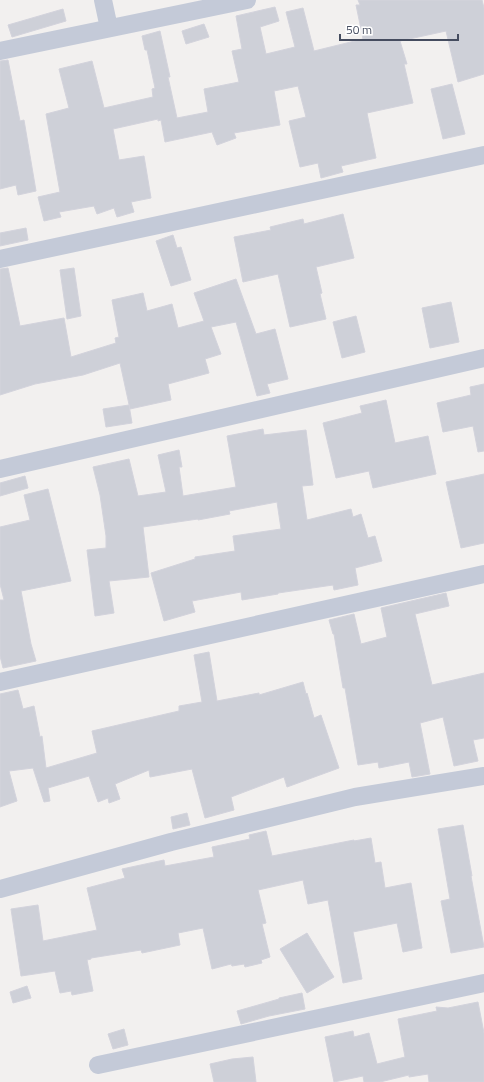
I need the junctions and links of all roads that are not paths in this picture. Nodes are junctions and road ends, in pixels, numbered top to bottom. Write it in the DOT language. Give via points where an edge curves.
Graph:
graph roads {
  1 [pos="103,0"];
  2 [pos="247,0"];
  3 [pos="109,28"];
  4 [pos="0,51"];
  5 [pos="484,155"];
  6 [pos="0,259"];
  7 [pos="484,358"];
  8 [pos="0,469"];
  9 [pos="484,574"];
  10 [pos="0,682"];
  11 [pos="484,776"];
  12 [pos="0,889"];
  13 [pos="484,983"];
  14 [pos="98,1065"];
  1 -- 3 [label="street"];
  2 -- 3 [label="street"];
  3 -- 4 [label="street"];
  5 -- 6 [label="street"];
  7 -- 8 [label="street"];
  9 -- 10 [label="street"];
  11 -- 12 [label="street" via="355,797 171,842"];
  13 -- 14 [label="street"];
}
